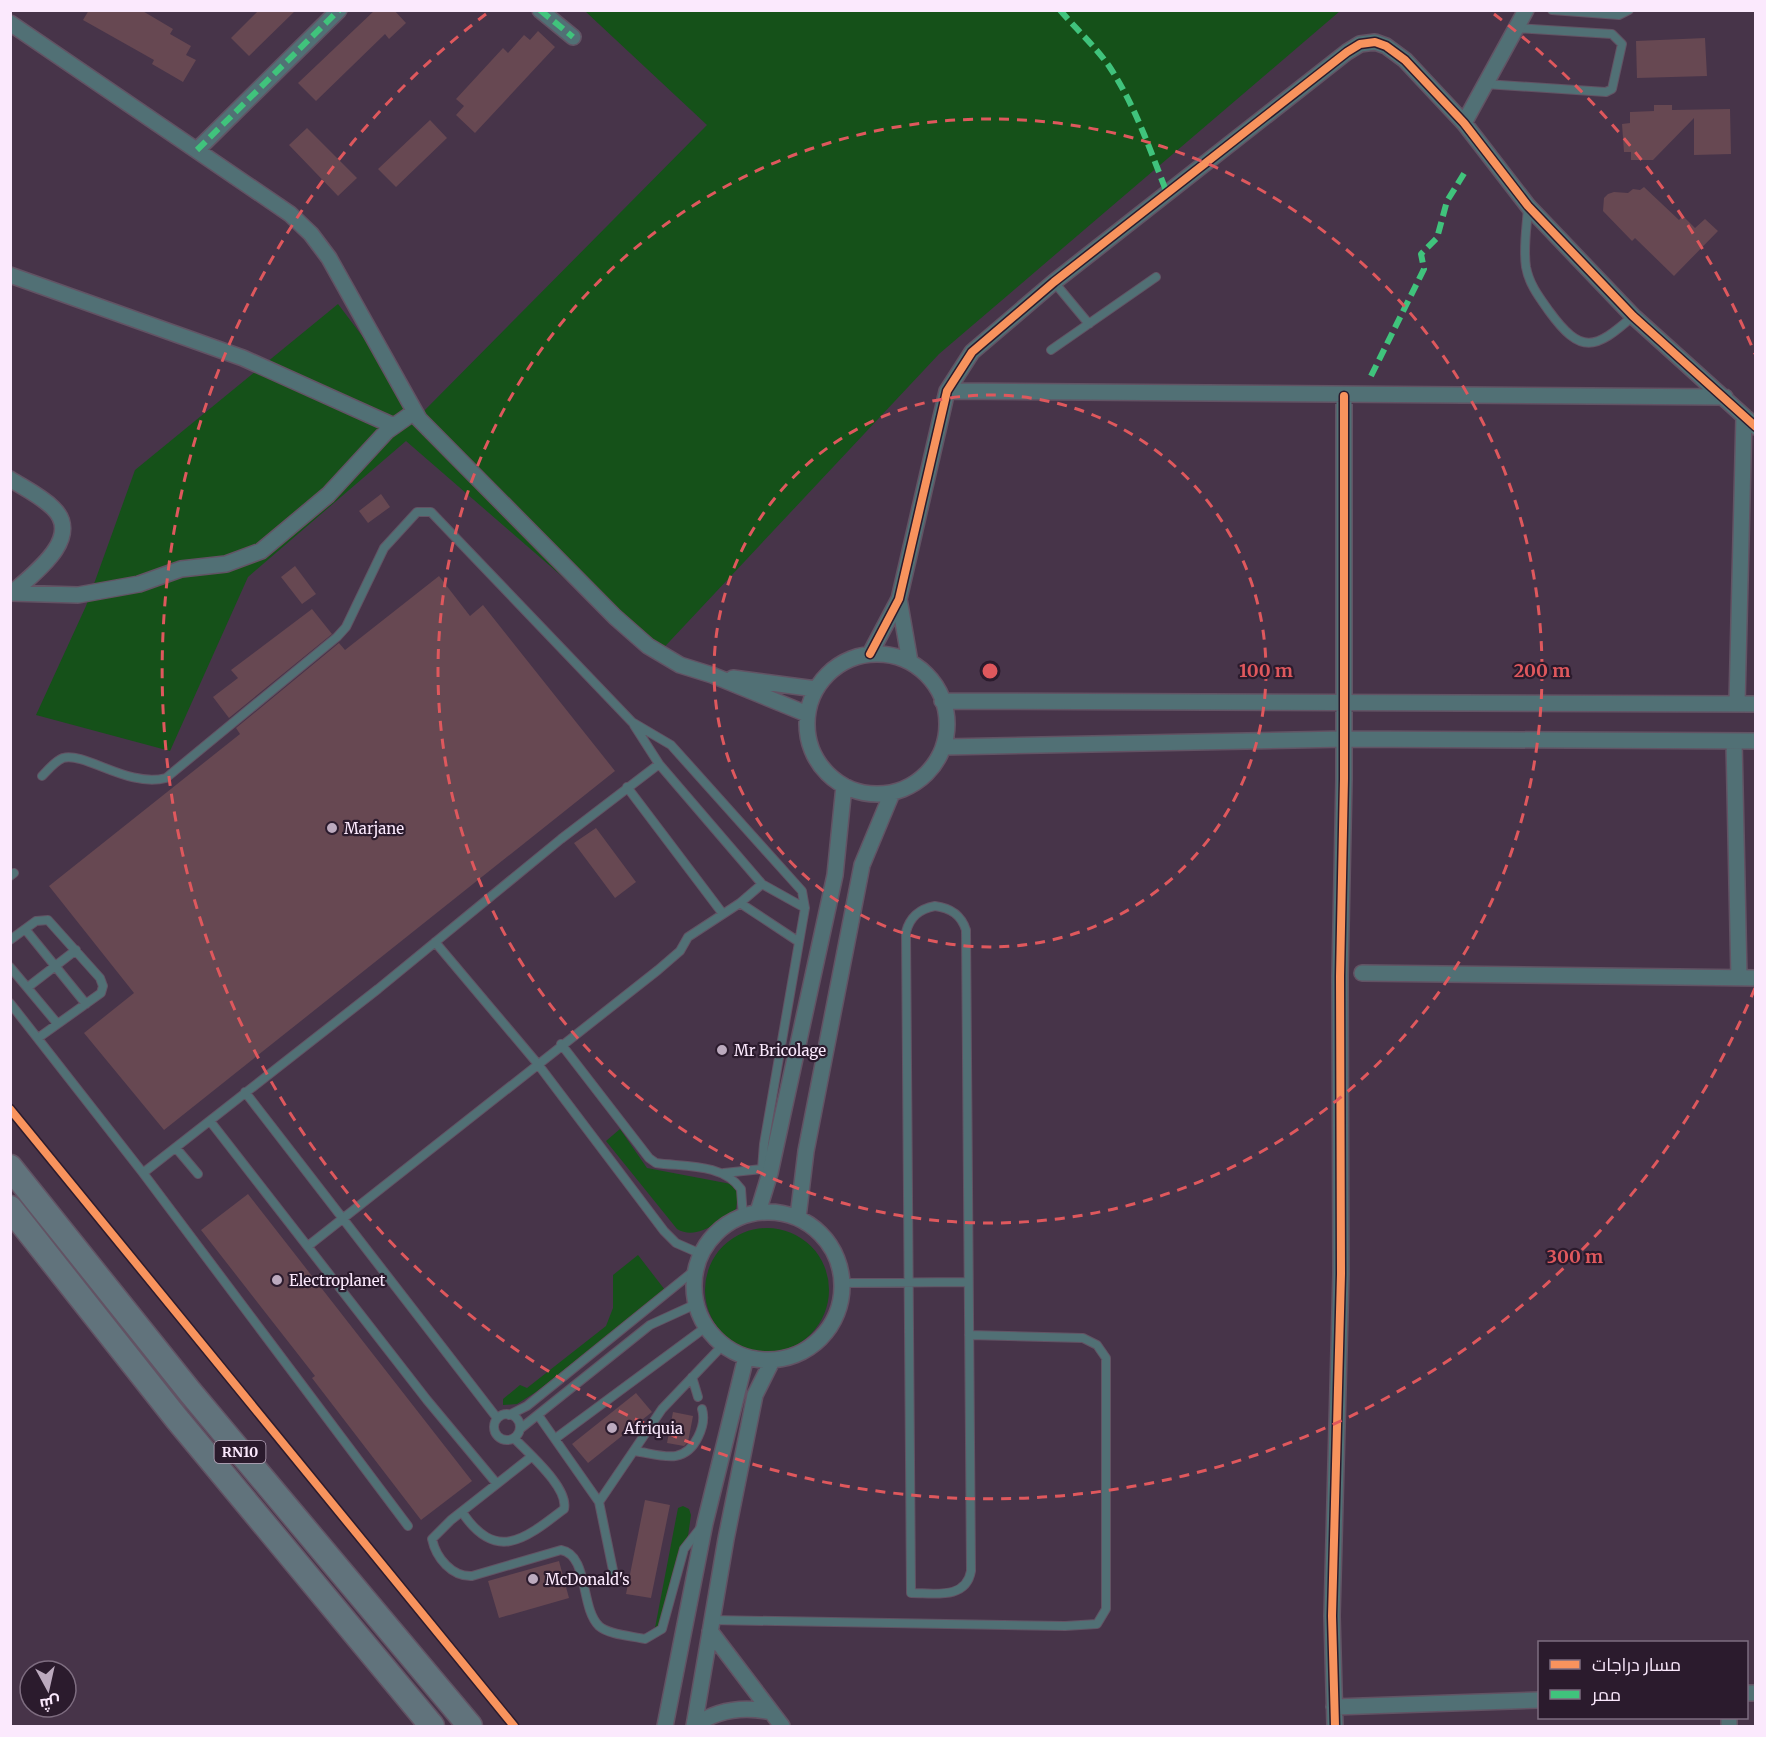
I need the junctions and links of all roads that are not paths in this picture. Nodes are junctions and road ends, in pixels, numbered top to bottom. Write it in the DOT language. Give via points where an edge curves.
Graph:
graph roads {
  1 [pos="339,10"];
  2 [pos="540,10"];
  3 [pos="1526,10"];
  4 [pos="1552,10"];
  5 [pos="1629,10"];
  6 [pos="10,23"];
  7 [pos="1516,28"];
  8 [pos="573,37"];
  9 [pos="1485,84"];
  10 [pos="1464,123"];
  11 [pos="197,150"];
  12 [pos="1528,206"];
  13 [pos="10,275"];
  14 [pos="1156,277"];
  15 [pos="1054,282"];
  16 [pos="1633,316"];
  17 [pos="1089,324"];
  18 [pos="1051,350"];
  19 [pos="947,391"];
  20 [pos="1344,396"];
  21 [pos="1725,397"];
  22 [pos="414,411"];
  23 [pos="1744,416"];
  24 [pos="394,426"];
  25 [pos="1755,427"];
  26 [pos="10,479"];
  27 [pos="11,593"];
  28 [pos="899,599"];
  29 [pos="870,654"];
  30 [pos="910,662"];
  31 [pos="712,675"];
  32 [pos="816,689"];
  33 [pos="1344,700"];
  34 [pos="942,701"];
  35 [pos="1737,703"];
  36 [pos="1755,704"];
  37 [pos="807,714"];
  38 [pos="632,722"];
  39 [pos="1344,739"];
  40 [pos="1734,741"];
  41 [pos="1755,741"];
  42 [pos="944,747"];
  43 [pos="658,764"];
  44 [pos="42,776"];
  45 [pos="844,786"];
  46 [pos="627,788"];
  47 [pos="892,793"];
  48 [pos="762,884"];
  49 [pos="740,903"];
  50 [pos="805,908"];
  51 [pos="723,914"];
  52 [pos="25,928"];
  53 [pos="10,940"];
  54 [pos="435,942"];
  55 [pos="799,942"];
  56 [pos="76,950"];
  57 [pos="56,966"];
  58 [pos="10,967"];
  59 [pos="1362,973"];
  60 [pos="1739,978"];
  61 [pos="1755,978"];
  62 [pos="28,987"];
  63 [pos="10,1003"];
  64 [pos="86,1004"];
  65 [pos="56,1022"];
  66 [pos="38,1038"];
  67 [pos="561,1044"];
  68 [pos="537,1064"];
  69 [pos="245,1092"];
  70 [pos="210,1121"];
  71 [pos="176,1148"];
  72 [pos="10,1167"];
  73 [pos="766,1171"];
  74 [pos="143,1173"];
  75 [pos="723,1173"];
  76 [pos="198,1174"];
  77 [pos="10,1208"];
  78 [pos="750,1215"];
  79 [pos="798,1217"];
  80 [pos="343,1219"];
  81 [pos="308,1246"];
  82 [pos="701,1254"];
  83 [pos="695,1270"];
  84 [pos="968,1282"];
  85 [pos="843,1283"];
  86 [pos="907,1283"];
  87 [pos="696,1304"];
  88 [pos="706,1327"];
  89 [pos="969,1335"];
  90 [pos="723,1345"];
  91 [pos="746,1357"];
  92 [pos="772,1361"];
  93 [pos="692,1377"];
  94 [pos="698,1397"];
  95 [pos="702,1409"];
  96 [pos="509,1414"];
  97 [pos="538,1415"];
  98 [pos="497,1418"];
  99 [pos="520,1429"];
  100 [pos="514,1438"];
  101 [pos="556,1438"];
  102 [pos="635,1451"];
  103 [pos="531,1457"];
  104 [pos="497,1484"];
  105 [pos="599,1502"];
  106 [pos="462,1512"];
  107 [pos="705,1523"];
  108 [pos="408,1526"];
  109 [pos="614,1575"];
  110 [pos="710,1625"];
  111 [pos="1538,1700"];
  112 [pos="1334,1707"];
  113 [pos="771,1712"];
  114 [pos="432,1726"];
  115 [pos="470,1726"];
  116 [pos="666,1726"];
  117 [pos="694,1726"];
  118 [pos="782,1726"];
  119 [pos="1335,1726"];
  1 -- 11 [label="street"];
  2 -- 8 [label="street"];
  3 -- 7 [label="street"];
  4 -- 5 [label="lane" via="1619,15"];
  6 -- 11 [label="street"];
  7 -- 9 [label="street"];
  7 -- 9 [label="lane" via="1612,33 1622,44 1612,89 1606,92"];
  9 -- 10 [label="street"];
  10 -- 12 [label="street"];
  10 -- 15 [label="street" via="1396,52 1375,42 1360,45"];
  11 -- 22 [label="street" via="290,214 310,234 329,258"];
  12 -- 16 [label="street"];
  12 -- 16 [label="lane" via="1526,269 1533,288 1567,336 1586,344 1598,341 1609,337"];
  13 -- 24 [label="street" via="243,358"];
  14 -- 17 [label="lane"];
  15 -- 17 [label="lane"];
  15 -- 19 [label="street" via="972,352"];
  16 -- 21 [label="street"];
  17 -- 18 [label="lane"];
  19 -- 20 [label="street"];
  19 -- 28 [label="street"];
  20 -- 21 [label="street"];
  20 -- 33 [label="street"];
  21 -- 23 [label="street"];
  22 -- 24 [label="street"];
  22 -- 31 [label="street" via="456,458 640,639 680,665"];
  23 -- 25 [label="street"];
  23 -- 35 [label="street"];
  24 -- 27 [label="street" via="328,495 261,551 226,564 181,569 139,584 78,595"];
  26 -- 27 [label="street" via="53,508 61,526 55,552"];
  28 -- 29 [label="street"];
  28 -- 30 [label="street"];
  29 -- 30 [label="street"];
  29 -- 32 [label="street" via="853,658 826,675"];
  30 -- 34 [label="street" via="934,683"];
  31 -- 32 [label="street"];
  31 -- 37 [label="street"];
  32 -- 37 [label="street"];
  33 -- 34 [label="street"];
  33 -- 35 [label="street"];
  33 -- 39 [label="street"];
  34 -- 42 [label="street" via="947,713"];
  35 -- 36 [label="street"];
  37 -- 45 [label="street" via="812,752 825,772"];
  38 -- 43 [label="lane"];
  38 -- 44 [label="lane" via="430,512 417,512 384,548 346,627 337,637 166,778 140,781 71,758 57,761"];
  38 -- 50 [label="lane" via="671,745 797,883"];
  39 -- 40 [label="street"];
  39 -- 42 [label="street"];
  39 -- 112 [label="street"];
  40 -- 41 [label="street"];
  40 -- 60 [label="street"];
  42 -- 47 [label="street" via="929,772 914,784"];
  43 -- 46 [label="lane"];
  43 -- 48 [label="lane"];
  45 -- 47 [label="street" via="874,795"];
  45 -- 73 [label="street" via="838,862"];
  46 -- 51 [label="lane"];
  46 -- 54 [label="lane"];
  47 -- 79 [label="street" via="862,865 806,1151"];
  48 -- 49 [label="lane"];
  48 -- 50 [label="lane"];
  49 -- 51 [label="lane"];
  49 -- 55 [label="lane"];
  50 -- 55 [label="lane"];
  51 -- 67 [label="lane" via="687,937 673,958"];
  52 -- 53 [label="lane"];
  52 -- 56 [label="lane" via="40,919 48,920"];
  52 -- 57 [label="lane"];
  54 -- 68 [label="lane"];
  54 -- 69 [label="lane"];
  55 -- 73 [label="lane" via="764,1144"];
  56 -- 57 [label="lane"];
  56 -- 64 [label="lane" via="103,986 101,993"];
  57 -- 62 [label="lane"];
  57 -- 64 [label="lane"];
  58 -- 62 [label="lane"];
  59 -- 60 [label="street"];
  60 -- 61 [label="street"];
  62 -- 65 [label="lane"];
  63 -- 66 [label="lane"];
  64 -- 65 [label="lane"];
  65 -- 66 [label="lane"];
  66 -- 74 [label="lane"];
  67 -- 68 [label="lane"];
  67 -- 75 [label="lane" via="649,1158"];
  68 -- 80 [label="lane"];
  68 -- 82 [label="lane" via="664,1231 676,1243"];
  69 -- 70 [label="lane"];
  69 -- 80 [label="lane"];
  70 -- 71 [label="lane"];
  70 -- 81 [label="lane"];
  71 -- 74 [label="lane"];
  71 -- 76 [label="lane"];
  72 -- 115 [label="main road, RN10" via="198,1401"];
  73 -- 75 [label="lane"];
  73 -- 78 [label="street"];
  74 -- 108 [label="lane"];
  75 -- 78 [label="lane" via="741,1189"];
  77 -- 114 [label="main road, RN10" via="177,1419"];
  78 -- 79 [label="street" via="778,1212"];
  78 -- 82 [label="street" via="734,1220 715,1234"];
  79 -- 85 [label="street" via="816,1228 830,1244 840,1262"];
  80 -- 81 [label="lane"];
  80 -- 98 [label="lane"];
  81 -- 104 [label="lane"];
  82 -- 83 [label="street"];
  83 -- 87 [label="street"];
  83 -- 96 [label="lane" via="531,1403"];
  84 -- 86 [label="lane"];
  84 -- 86 [label="lane" via="966,930 951,910 935,906 919,911 906,932"];
  84 -- 89 [label="lane"];
  85 -- 86 [label="lane"];
  85 -- 92 [label="street" via="841,1306 831,1327 815,1344 795,1356"];
  86 -- 89 [label="lane" via="911,1593 954,1593 970,1578"];
  87 -- 88 [label="street"];
  87 -- 97 [label="lane" via="650,1325"];
  88 -- 90 [label="street"];
  88 -- 101 [label="lane"];
  89 -- 110 [label="lane" via="1083,1338 1097,1345 1106,1358 1106,1609 1097,1624"];
  90 -- 91 [label="street"];
  90 -- 93 [label="lane"];
  91 -- 92 [label="street"];
  91 -- 107 [label="street"];
  92 -- 110 [label="street" via="755,1395"];
  93 -- 94 [label="lane"];
  93 -- 102 [label="lane" via="662,1408"];
  95 -- 102 [label="lane" via="701,1431 693,1448 684,1455"];
  96 -- 98 [label="lane"];
  96 -- 99 [label="lane"];
  97 -- 99 [label="lane"];
  97 -- 101 [label="lane"];
  98 -- 100 [label="lane" via="495,1434 504,1440"];
  99 -- 100 [label="lane"];
  100 -- 103 [label="lane"];
  101 -- 105 [label="lane"];
  102 -- 105 [label="lane"];
  103 -- 104 [label="lane"];
  103 -- 106 [label="lane" via="563,1493 564,1509 530,1534 501,1543 489,1541"];
  104 -- 106 [label="lane"];
  105 -- 109 [label="lane"];
  106 -- 107 [label="lane" via="432,1539 434,1550 450,1569 462,1577 472,1576 567,1551 576,1559 600,1628 645,1639 662,1629 684,1549"];
  107 -- 116 [label="street"];
  110 -- 113 [label="street"];
  110 -- 117 [label="street"];
  111 -- 112 [label="street"];
  112 -- 119 [label="street"];
  113 -- 117 [label="street" via="731,1710"];
  113 -- 118 [label="street"];
}
